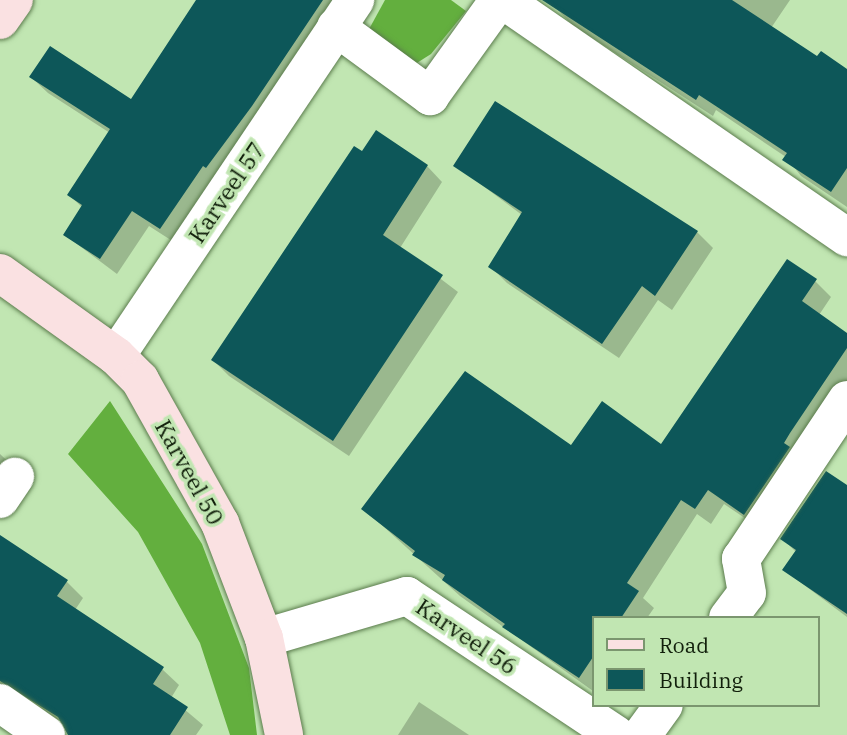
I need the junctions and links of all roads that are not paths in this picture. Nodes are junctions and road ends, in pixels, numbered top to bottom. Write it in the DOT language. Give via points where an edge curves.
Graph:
graph roads {
  1 [pos="14,0"];
  2 [pos="501,0"];
  3 [pos="346,14"];
  4 [pos="0,20"];
  5 [pos="847,237"];
  6 [pos="0,273"];
  7 [pos="116,356"];
  8 [pos="847,400"];
  9 [pos="730,616"];
  10 [pos="264,638"];
  11 [pos="0,703"];
  12 [pos="663,707"];
  13 [pos="46,735"];
  14 [pos="284,735"];
  15 [pos="616,735"];
  16 [pos="642,735"];
  1 -- 4 [label="street"];
  2 -- 3 [label="street, Karveel 57" via="430,96"];
  2 -- 5 [label="street, Karveel 57"];
  3 -- 7 [label="street, Karveel 57"];
  6 -- 7 [label="street, Karveel 50"];
  7 -- 10 [label="street, Karveel 50" via="140,380 220,523"];
  8 -- 9 [label="street" via="741,559 747,593"];
  10 -- 14 [label="street, Karveel 50"];
  10 -- 15 [label="street, Karveel 56" via="407,596"];
  11 -- 13 [label="street"];
  12 -- 16 [label="street"];
}
